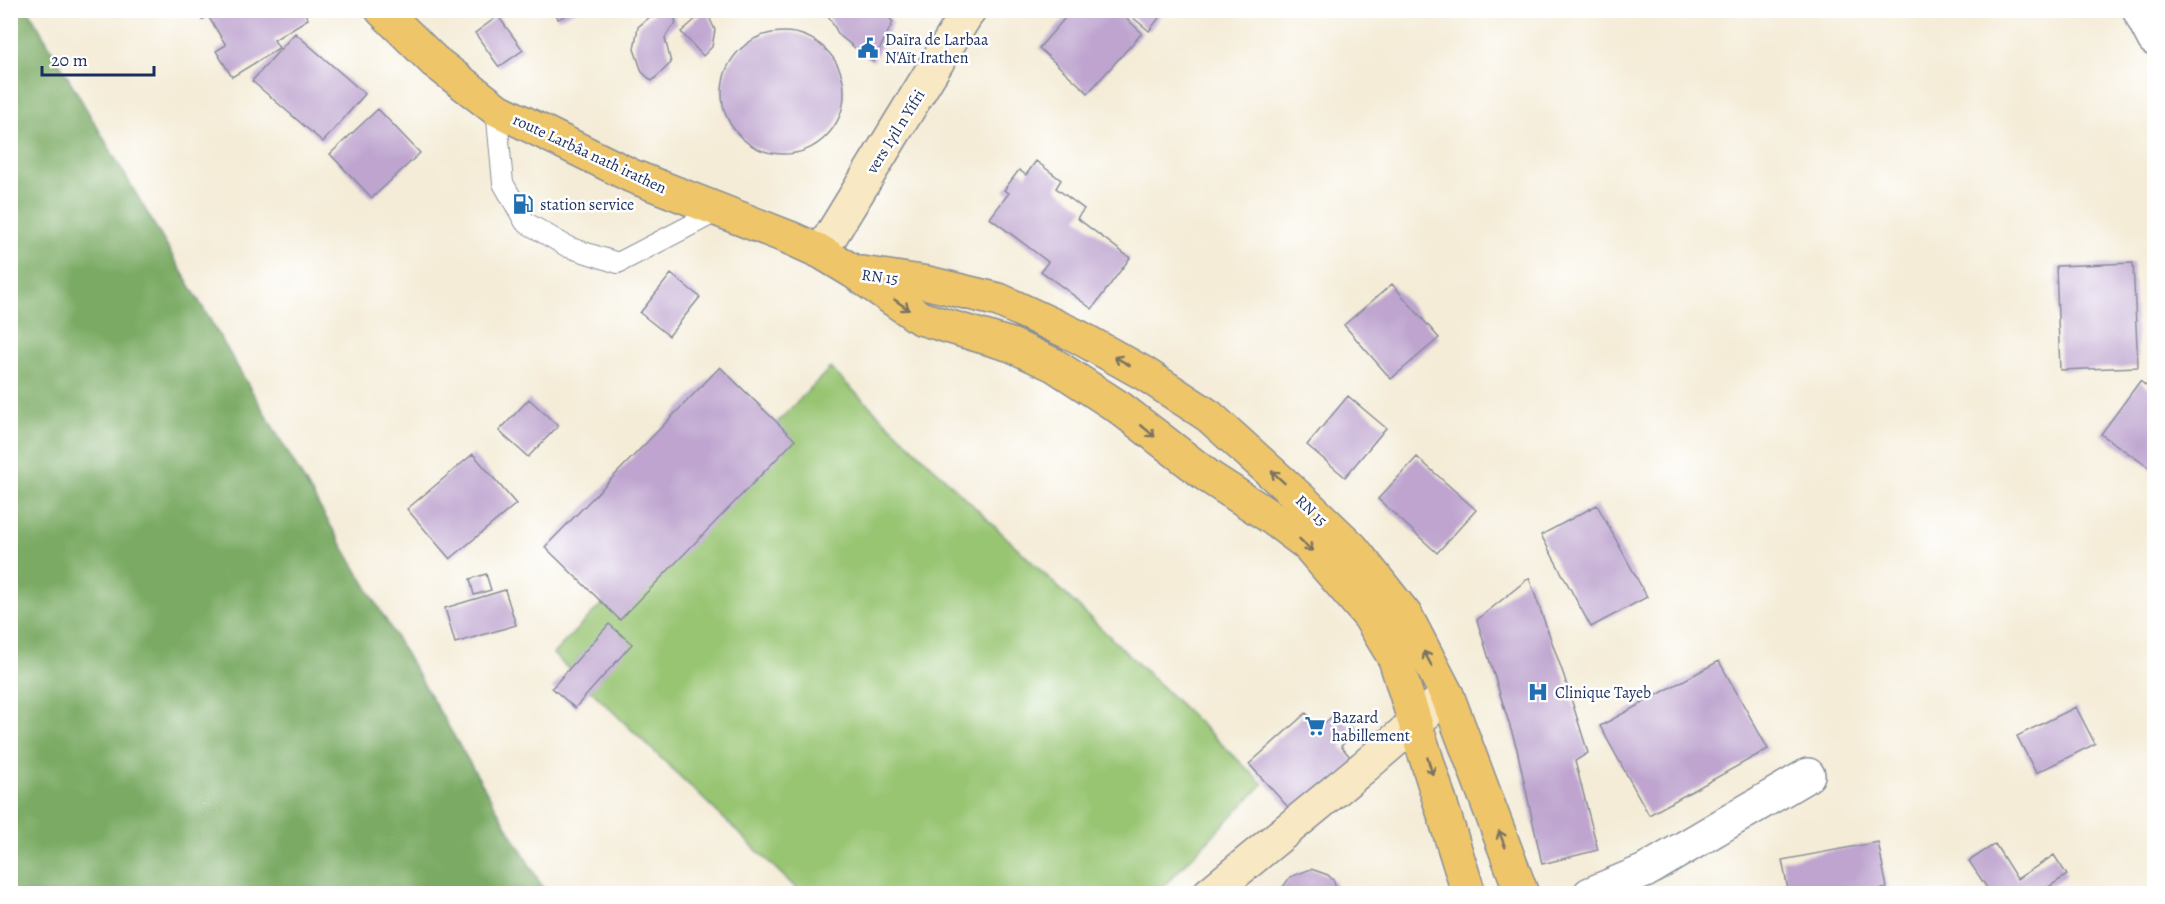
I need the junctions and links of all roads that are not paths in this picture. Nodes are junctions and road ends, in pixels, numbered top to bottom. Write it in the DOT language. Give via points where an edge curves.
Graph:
graph roads {
  1 [pos="382,10"];
  2 [pos="969,10"];
  3 [pos="2139,10"];
  4 [pos="2154,39"];
  5 [pos="496,109"];
  6 [pos="720,210"];
  7 [pos="821,252"];
  8 [pos="854,272"];
  9 [pos="1447,695"];
  10 [pos="1416,722"];
  11 [pos="1808,775"];
  12 [pos="1523,893"];
  13 [pos="1209,894"];
  14 [pos="1468,894"];
  15 [pos="1590,894"];
  1 -- 5 [label="main road, route Larbâa nath irathen / RN 15" via="434,61"];
  2 -- 7 [label="main road, vers Iγil n Yifri"];
  3 -- 4 [label="street"];
  5 -- 6 [label="main road, route Larbâa nath irathen / RN 15" via="632,176"];
  5 -- 6 [label="lane" via="503,183 508,193 525,222 568,247 618,263"];
  6 -- 7 [label="main road, route Larbâa nath irathen / RN 15"];
  7 -- 8 [label="main road, route Larbâa nath irathen / RN 15"];
  9 -- 8 [label="main road, RN 15, one-way" via="1406,616 1352,548 1209,416 1087,341 999,300 928,283"];
  8 -- 10 [label="main road, RN 15, one-way" via="920,318 1011,345 1054,365 1104,396 1209,477 1307,544 1369,616 1395,659"];
  9 -- 10 [label="main road"];
  12 -- 9 [label="main road, RN 15, one-way"];
  10 -- 13 [label="main road"];
  10 -- 14 [label="main road, RN 15, one-way"];
  11 -- 15 [label="street" via="1645,871"];
}
